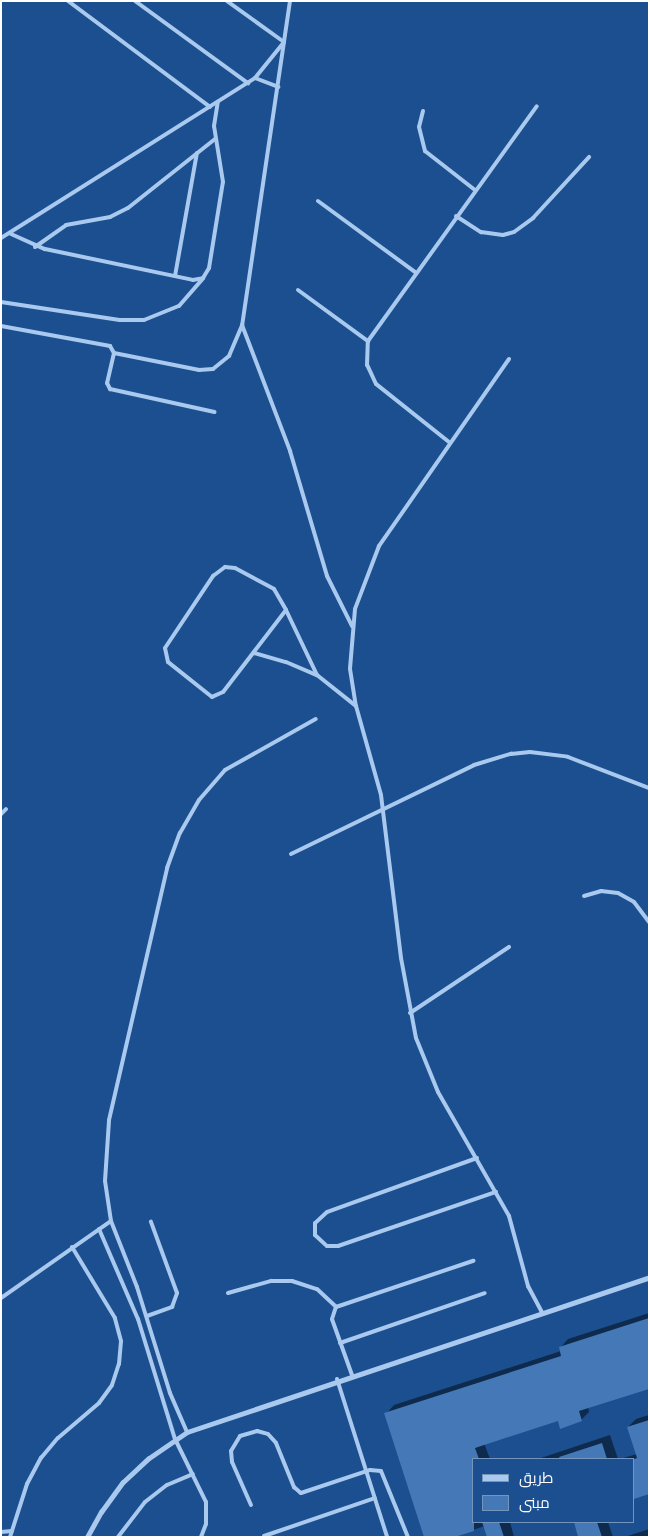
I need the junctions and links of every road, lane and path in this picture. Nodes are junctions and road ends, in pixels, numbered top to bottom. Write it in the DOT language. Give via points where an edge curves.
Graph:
graph roads {
  1 [pos="68,1"];
  2 [pos="135,1"];
  3 [pos="228,1"];
  4 [pos="290,1"];
  5 [pos="284,42"];
  6 [pos="255,78"];
  7 [pos="248,83"];
  8 [pos="278,87"];
  9 [pos="218,102"];
  10 [pos="537,106"];
  11 [pos="210,107"];
  12 [pos="423,111"];
  13 [pos="215,139"];
  14 [pos="197,153"];
  15 [pos="589,157"];
  16 [pos="475,190"];
  17 [pos="318,201"];
  18 [pos="456,216"];
  19 [pos="11,234"];
  20 [pos="1,238"];
  21 [pos="35,246"];
  22 [pos="415,272"];
  23 [pos="175,276"];
  24 [pos="203,278"];
  25 [pos="298,290"];
  26 [pos="1,302"];
  27 [pos="242,325"];
  28 [pos="1,326"];
  29 [pos="368,341"];
  30 [pos="114,353"];
  31 [pos="509,359"];
  32 [pos="215,412"];
  33 [pos="449,442"];
  34 [pos="286,610"];
  35 [pos="352,626"];
  36 [pos="254,653"];
  37 [pos="317,675"];
  38 [pos="356,706"];
  39 [pos="316,720"];
  40 [pos="649,788"];
  41 [pos="6,810"];
  42 [pos="383,812"];
  43 [pos="1,814"];
  44 [pos="291,854"];
  45 [pos="584,896"];
  46 [pos="649,922"];
  47 [pos="509,947"];
  48 [pos="410,1013"];
  49 [pos="476,1158"];
  50 [pos="496,1192"];
  51 [pos="111,1221"];
  52 [pos="151,1222"];
  53 [pos="98,1229"];
  54 [pos="72,1248"];
  55 [pos="473,1261"];
  56 [pos="649,1277"];
  57 [pos="228,1293"];
  58 [pos="484,1293"];
  59 [pos="1,1298"];
  60 [pos="336,1308"];
  61 [pos="542,1312"];
  62 [pos="147,1316"];
  63 [pos="340,1343"];
  64 [pos="352,1375"];
  65 [pos="337,1380"];
  66 [pos="187,1432"];
  67 [pos="175,1439"];
  68 [pos="367,1471"];
  69 [pos="193,1474"];
  70 [pos="375,1498"];
  71 [pos="251,1505"];
  72 [pos="12,1531"];
  73 [pos="1,1532"];
  74 [pos="264,1536"];
  75 [pos="10,1537"];
  76 [pos="87,1537"];
  77 [pos="118,1537"];
  78 [pos="201,1537"];
  79 [pos="387,1537"];
  80 [pos="408,1537"];
  1 -- 11 [label="lane"];
  2 -- 7 [label="lane"];
  3 -- 5 [label="lane"];
  4 -- 5 [label="lane"];
  5 -- 6 [label="lane"];
  5 -- 8 [label="lane"];
  6 -- 7 [label="lane"];
  6 -- 8 [label="lane"];
  7 -- 9 [label="lane"];
  8 -- 27 [label="lane" via="242,308"];
  9 -- 11 [label="lane"];
  9 -- 13 [label="lane"];
  10 -- 16 [label="lane"];
  11 -- 19 [label="lane"];
  12 -- 16 [label="lane" via="419,127 425,151"];
  13 -- 14 [label="lane"];
  13 -- 24 [label="lane" via="223,182 209,268"];
  14 -- 21 [label="lane" via="119,213 66,225"];
  14 -- 23 [label="lane"];
  15 -- 18 [label="lane" via="533,218 514,232 497,235 481,232"];
  16 -- 18 [label="lane"];
  17 -- 22 [label="lane"];
  18 -- 22 [label="lane"];
  19 -- 20 [label="lane"];
  19 -- 21 [label="lane"];
  21 -- 23 [label="lane"];
  22 -- 29 [label="lane"];
  23 -- 24 [label="lane" via="193,280"];
  24 -- 26 [label="lane" via="179,306 144,320 120,320"];
  25 -- 29 [label="lane"];
  27 -- 30 [label="lane" via="229,356 213,369 199,370"];
  27 -- 35 [label="lane" via="290,451 327,576"];
  28 -- 30 [label="lane" via="107,346"];
  29 -- 33 [label="lane" via="367,365 376,384"];
  30 -- 32 [label="lane" via="107,383 110,390"];
  31 -- 33 [label="lane"];
  33 -- 35 [label="lane" via="379,546 362,585"];
  34 -- 36 [label="lane"];
  34 -- 36 [label="lane" via="274,589 225,566 213,576 165,648 168,662 212,697 223,692"];
  34 -- 37 [label="lane"];
  35 -- 38 [label="lane" via="350,669"];
  36 -- 37 [label="lane"];
  37 -- 38 [label="lane"];
  38 -- 42 [label="lane" via="373,760"];
  39 -- 51 [label="lane" via="225,770 194,809 173,851 109,1120 105,1172"];
  40 -- 42 [label="lane" via="568,757 530,752 492,758 474,765"];
  41 -- 43 [label="lane"];
  42 -- 44 [label="lane"];
  42 -- 48 [label="lane"];
  45 -- 46 [label="lane" via="601,891 618,893 634,902"];
  47 -- 48 [label="lane"];
  48 -- 49 [label="lane" via="438,1092"];
  49 -- 50 [label="lane"];
  49 -- 50 [label="lane" via="327,1212 315,1223 315,1235 327,1246 338,1246"];
  50 -- 61 [label="lane" via="514,1228 528,1286"];
  51 -- 53 [label="lane"];
  51 -- 62 [label="lane"];
  52 -- 62 [label="lane" via="177,1293 172,1307"];
  53 -- 54 [label="lane"];
  53 -- 67 [label="lane" via="138,1319"];
  54 -- 59 [label="lane"];
  54 -- 72 [label="lane" via="115,1318 121,1341 120,1364 112,1385 99,1403 58,1438 41,1458 27,1484"];
  55 -- 60 [label="lane"];
  56 -- 61 [label="street"];
  57 -- 60 [label="lane" via="271,1281 292,1281 317,1289"];
  58 -- 63 [label="lane"];
  60 -- 63 [label="lane" via="332,1319"];
  61 -- 64 [label="street"];
  62 -- 66 [label="lane" via="170,1393"];
  63 -- 64 [label="lane"];
  64 -- 65 [label="street"];
  65 -- 66 [label="street"];
  65 -- 68 [label="lane"];
  66 -- 67 [label="street"];
  67 -- 69 [label="lane"];
  67 -- 76 [label="street" via="123,1482"];
  68 -- 70 [label="lane"];
  68 -- 71 [label="lane" via="301,1493 294,1487 272,1438 263,1432 251,1431 236,1440 231,1457"];
  68 -- 80 [label="lane" via="378,1470 384,1474 402,1529"];
  69 -- 77 [label="lane" via="167,1485 144,1502"];
  69 -- 78 [label="lane" via="206,1502 206,1524"];
  70 -- 74 [label="lane"];
  70 -- 79 [label="lane"];
  72 -- 73 [label="lane"];
  72 -- 75 [label="lane"];
}
